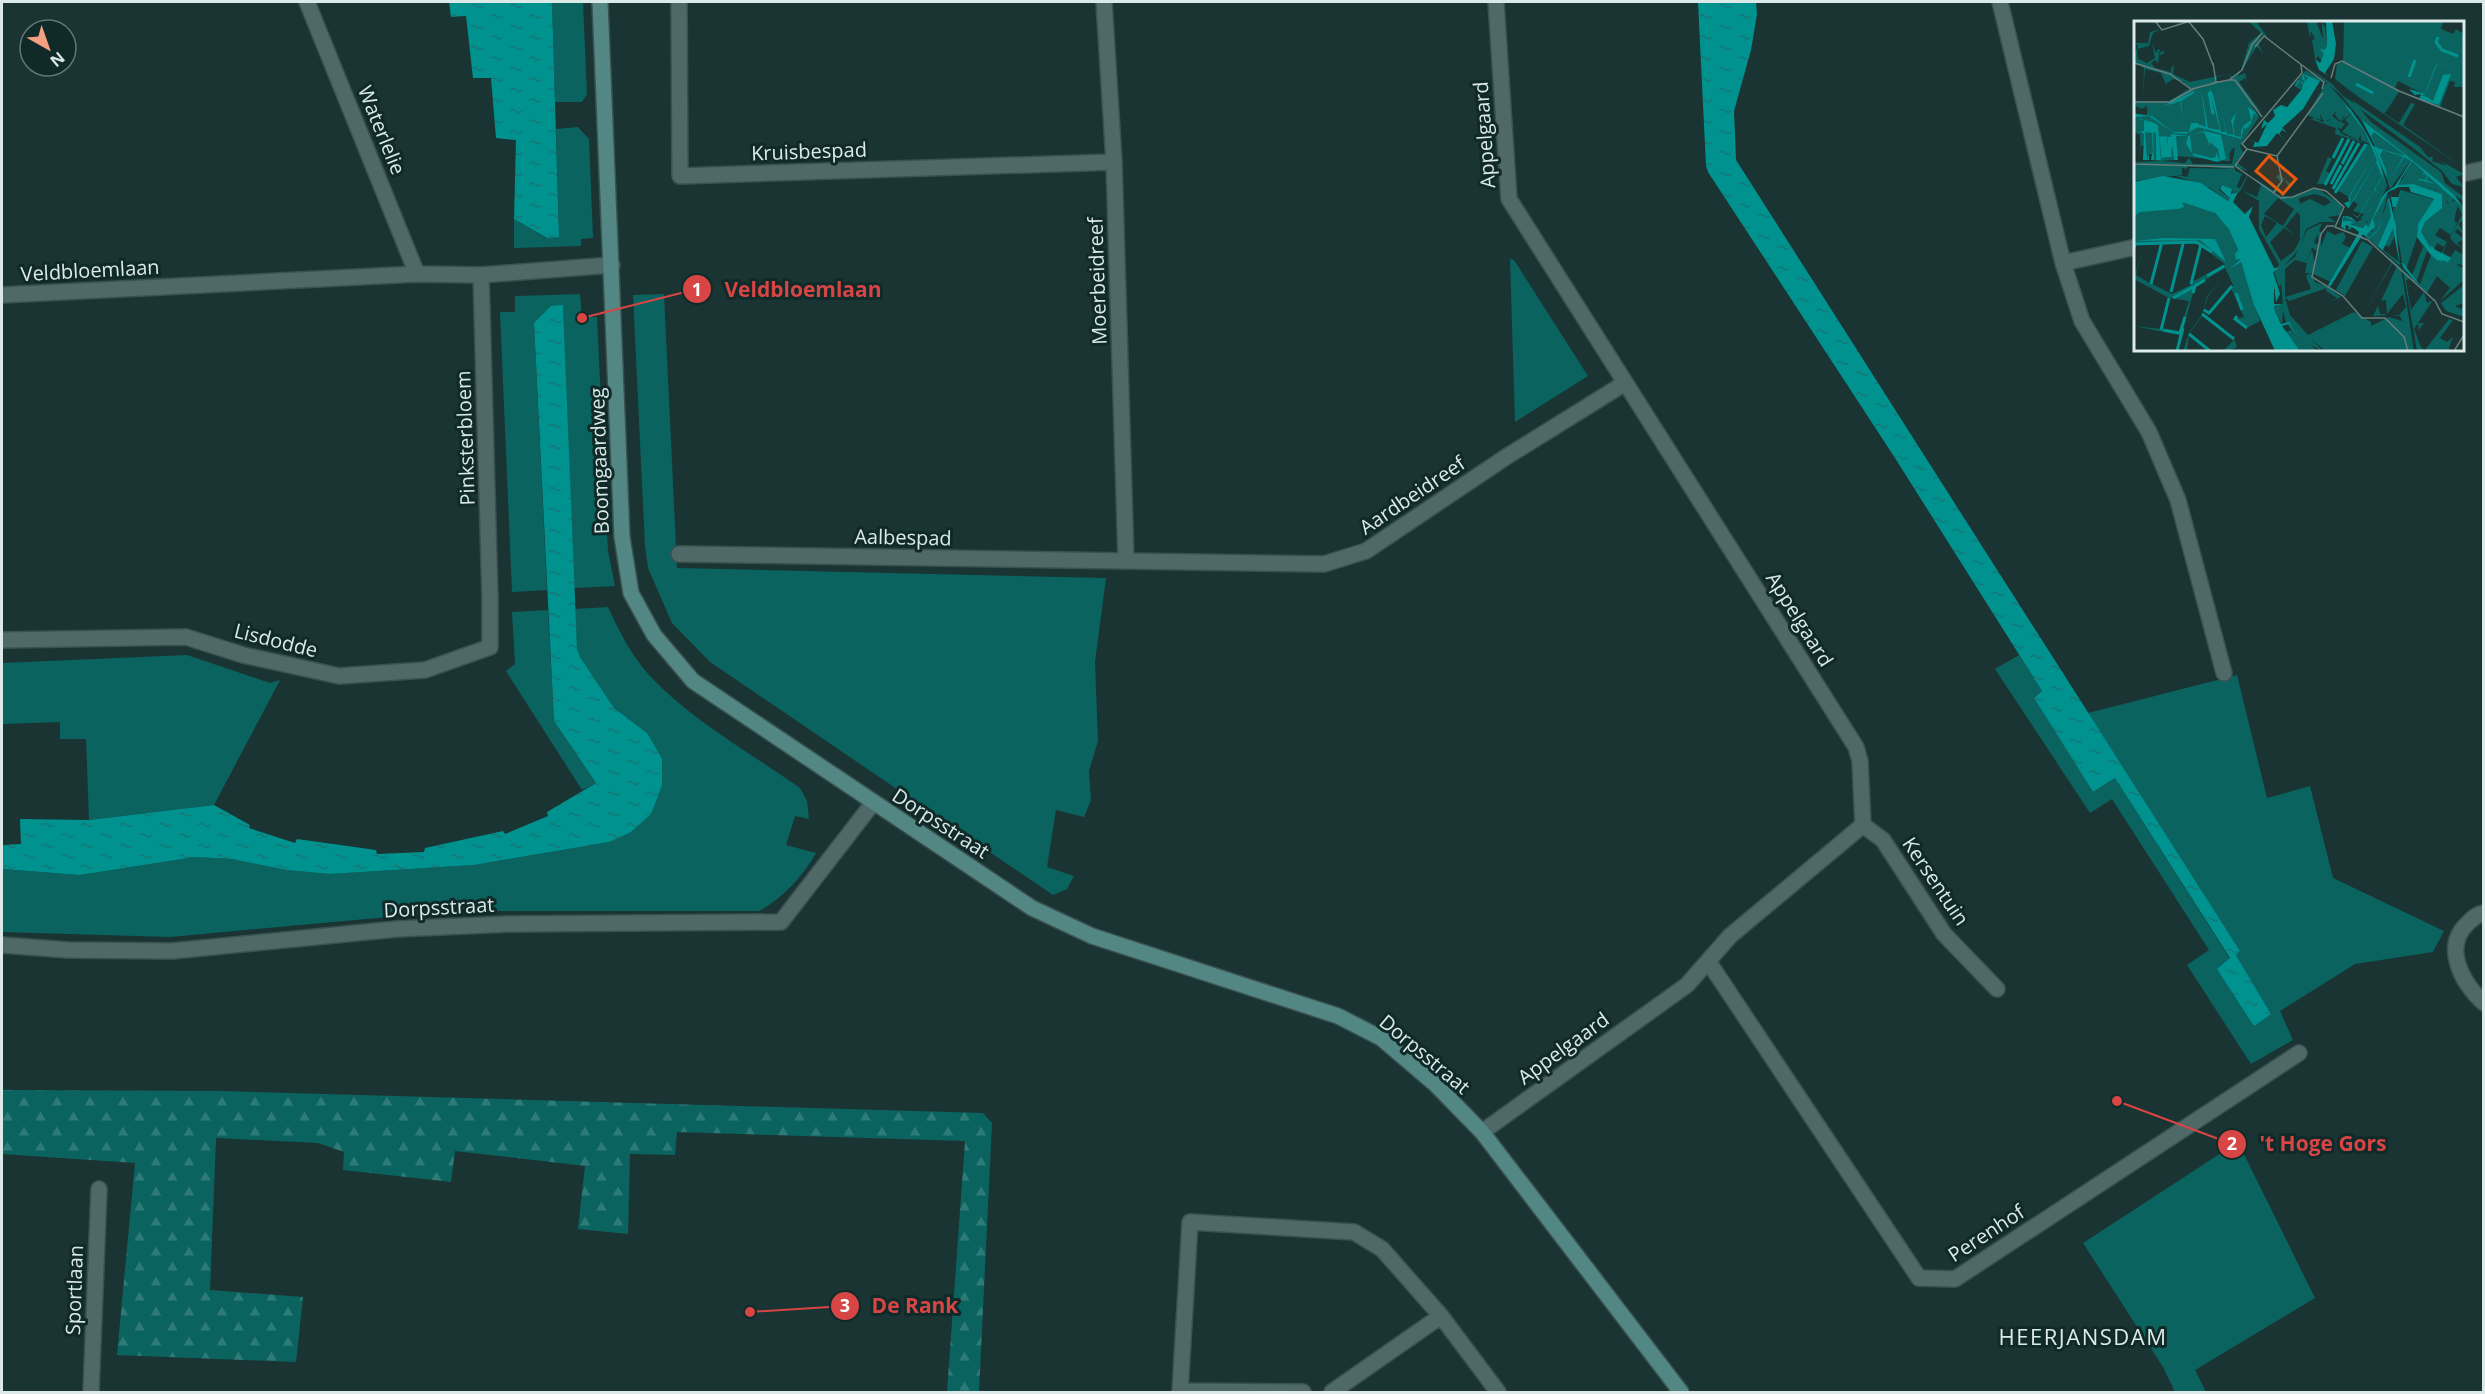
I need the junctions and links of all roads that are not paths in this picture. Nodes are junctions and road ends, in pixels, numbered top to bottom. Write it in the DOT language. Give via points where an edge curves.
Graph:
graph roads {
  1 [pos="307,2"];
  2 [pos="600,2"];
  3 [pos="679,2"];
  4 [pos="1104,2"];
  5 [pos="1496,2"];
  6 [pos="2000,2"];
  7 [pos="1114,162"];
  8 [pos="2484,169"];
  9 [pos="2464,174"];
  10 [pos="2134,247"];
  11 [pos="2063,263"];
  12 [pos="612,265"];
  13 [pos="417,274"];
  14 [pos="481,275"];
  15 [pos="2,295"];
  16 [pos="1625,383"];
  17 [pos="679,554"];
  18 [pos="1126,560"];
  19 [pos="490,598"];
  20 [pos="2,640"];
  21 [pos="2224,673"];
  22 [pos="873,803"];
  23 [pos="1863,825"];
  24 [pos="2484,913"];
  25 [pos="2,945"];
  26 [pos="1708,961"];
  27 [pos="1997,988"];
  28 [pos="2484,1003"];
  29 [pos="2299,1053"];
  30 [pos="1482,1132"];
  31 [pos="99,1189"];
  32 [pos="1441,1316"];
  33 [pos="1180,1391"];
  34 [pos="91,1392"];
  35 [pos="1303,1392"];
  36 [pos="1332,1392"];
  37 [pos="1498,1392"];
  38 [pos="1681,1392"];
  1 -- 13 [label="street, Waterlelie"];
  2 -- 12 [label="main road, Boomgaardweg"];
  3 -- 7 [label="street, Kruisbespad" via="680,176"];
  4 -- 7 [label="street, Moerbeidreef"];
  5 -- 16 [label="street, Appelgaard" via="1509,199"];
  6 -- 11 [label="street"];
  7 -- 18 [label="street, Moerbeidreef"];
  8 -- 9 [label="street"];
  10 -- 11 [label="street"];
  11 -- 21 [label="street" via="2082,321 2149,432 2178,500"];
  12 -- 14 [label="street, Veldbloemlaan"];
  12 -- 22 [label="main road, Boomgaardweg" via="622,537 631,593 654,635 693,681"];
  13 -- 14 [label="street, Veldbloemlaan"];
  13 -- 15 [label="street, Veldbloemlaan"];
  14 -- 19 [label="street, Pinksterbloem"];
  16 -- 18 [label="street, Aardbeidreef" via="1366,551 1324,564"];
  16 -- 23 [label="street, Appelgaard" via="1856,747"];
  17 -- 18 [label="street, Aalbespad"];
  19 -- 20 [label="street, Lisdodde" via="490,647 425,670 339,676 186,638"];
  22 -- 25 [label="street, Dorpsstraat" via="781,922 397,929 172,951"];
  22 -- 30 [label="main road, Dorpsstraat" via="1032,908 1092,936 1338,1016 1381,1038 1435,1084"];
  23 -- 26 [label="street, Appelgaard" via="1730,936"];
  23 -- 27 [label="street, Kersentuin" via="1883,840 1944,934"];
  24 -- 28 [label="street" via="2460,930 2455,955 2471,992"];
  26 -- 29 [label="street, Perenhof" via="1919,1278 1955,1279"];
  26 -- 30 [label="street, Appelgaard" via="1687,985"];
  30 -- 38 [label="main road, Dorpsstraat"];
  31 -- 34 [label="street, Sportlaan"];
  32 -- 33 [label="street" via="1382,1249 1353,1232 1190,1222"];
  32 -- 36 [label="street"];
  32 -- 37 [label="street"];
  33 -- 35 [label="street"];
}
